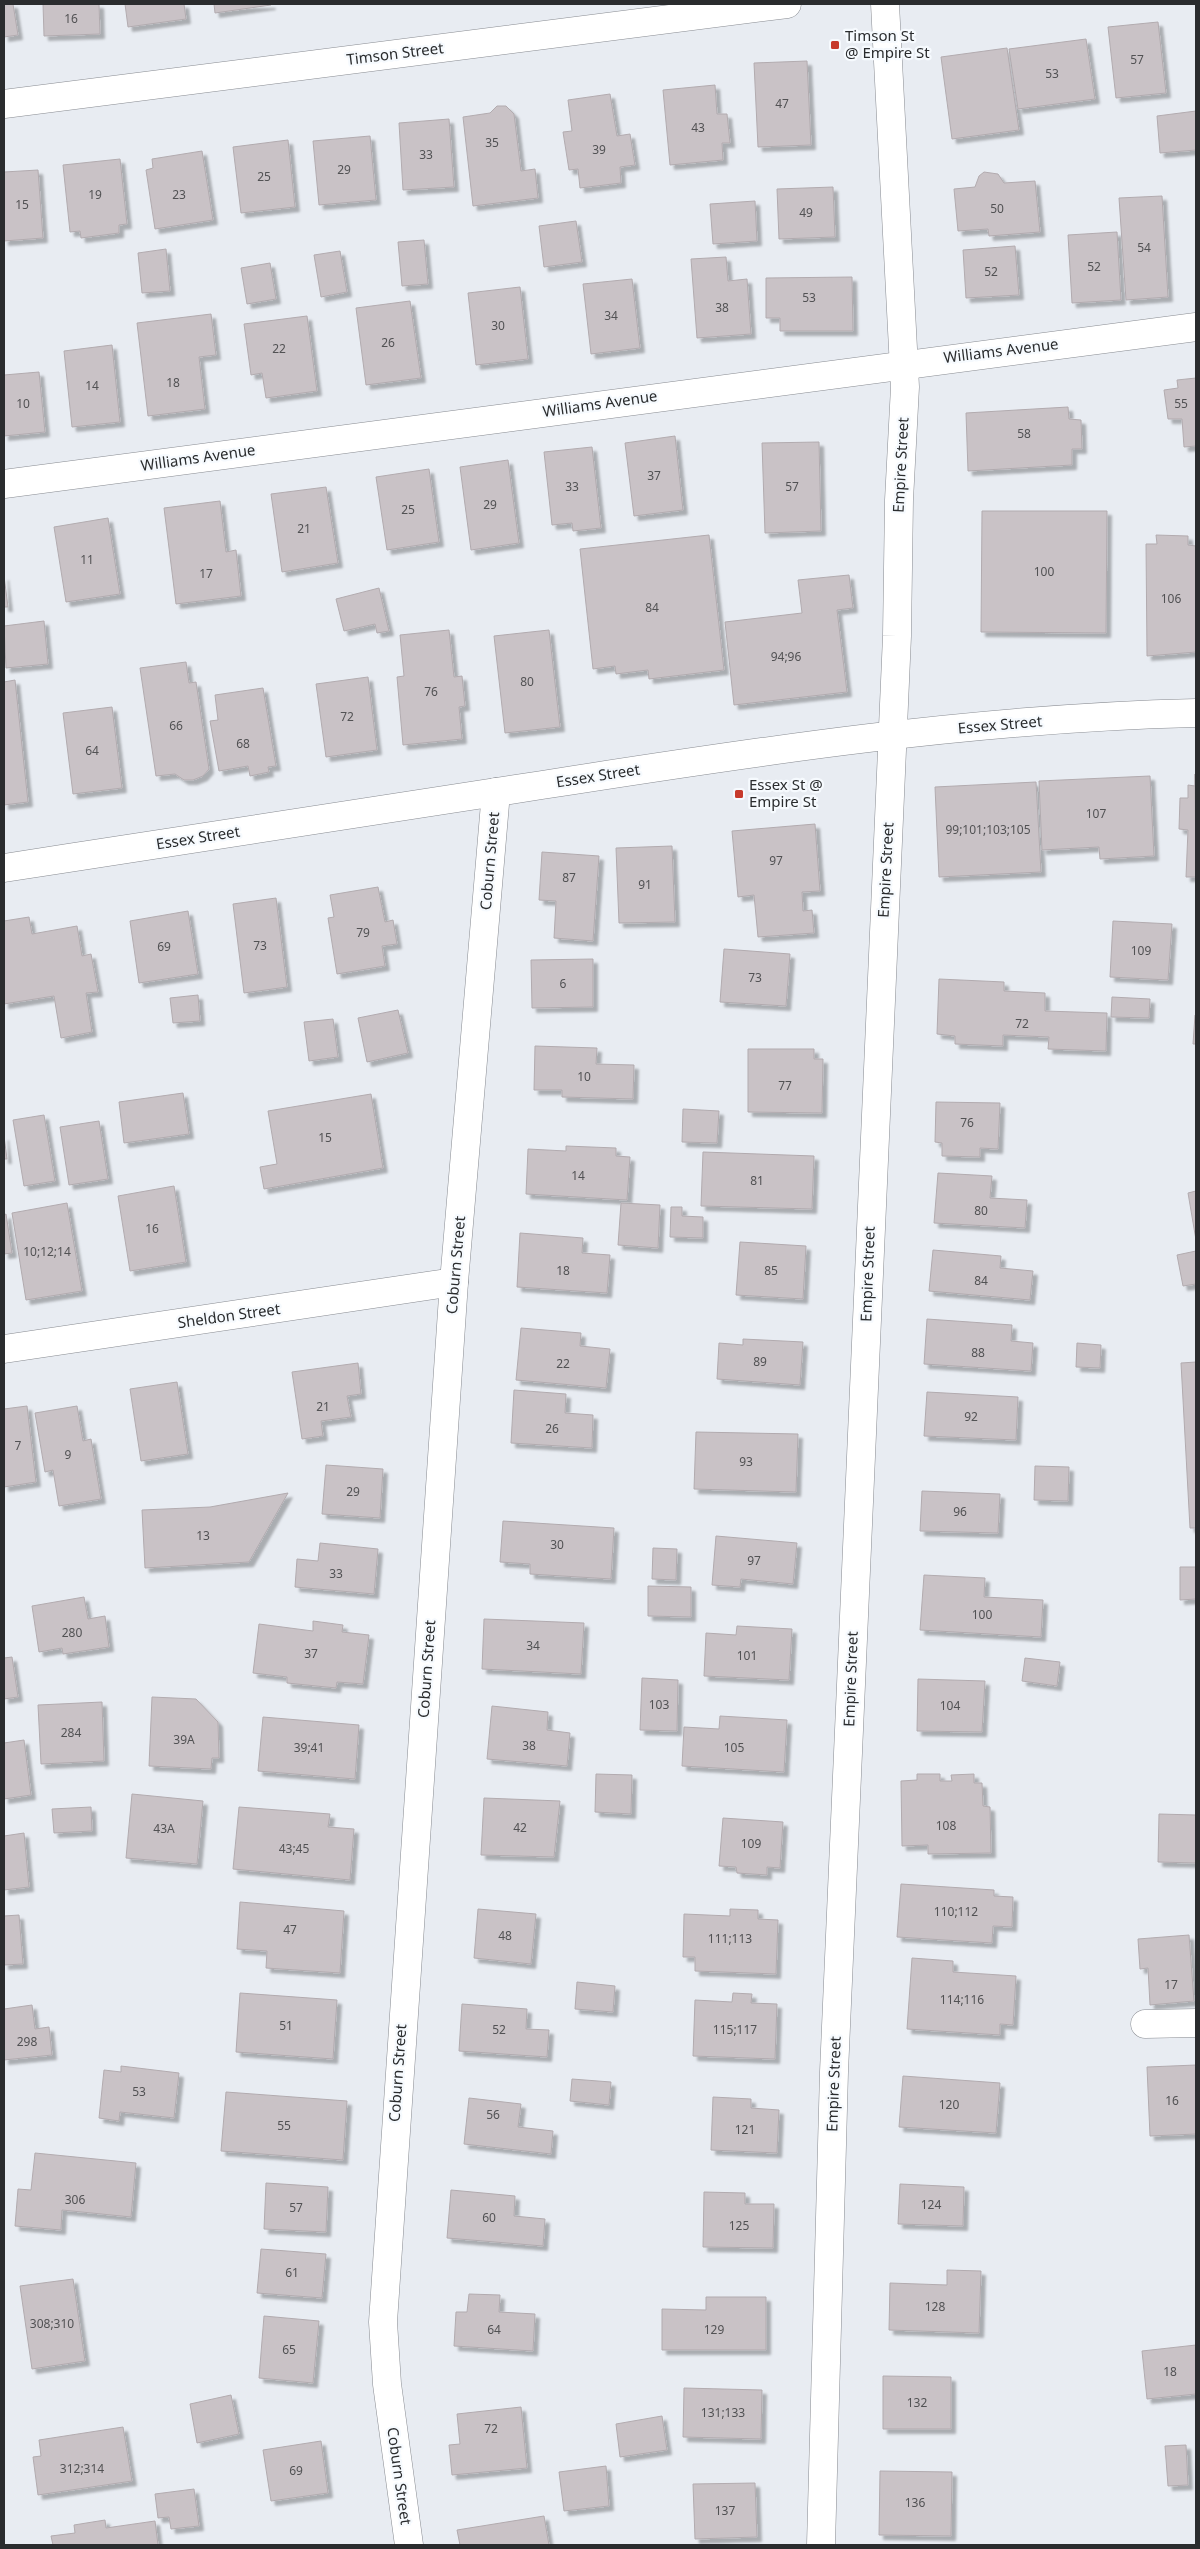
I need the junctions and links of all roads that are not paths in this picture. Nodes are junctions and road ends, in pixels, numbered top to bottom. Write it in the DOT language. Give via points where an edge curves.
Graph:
graph roads {
  1 [pos="787,4"];
  2 [pos="885,4"];
  3 [pos="4,104"];
  4 [pos="1196,326"];
  5 [pos="904,363"];
  6 [pos="4,484"];
  7 [pos="1196,713"];
  8 [pos="892,736"];
  9 [pos="496,792"];
  10 [pos="4,868"];
  11 [pos="454,1282"];
  12 [pos="4,1349"];
  13 [pos="1196,2023"];
  14 [pos="1146,2024"];
  15 [pos="409,2545"];
  16 [pos="821,2545"];
  1 -- 3 [label="street, Timson Street"];
  2 -- 5 [label="street, Empire Street"];
  4 -- 5 [label="street, Williams Avenue"];
  5 -- 6 [label="street, Williams Avenue"];
  5 -- 8 [label="street, Empire Street"];
  7 -- 8 [label="street, Essex Street" via="1084,718"];
  8 -- 9 [label="street, Essex Street"];
  8 -- 16 [label="street, Empire Street" via="836,2033"];
  9 -- 10 [label="street, Essex Street"];
  9 -- 11 [label="street, Coburn Street"];
  11 -- 12 [label="street, Sheldon Street"];
  11 -- 15 [label="street, Coburn Street" via="383,2322 387,2384"];
  13 -- 14 [label="street"];
}
